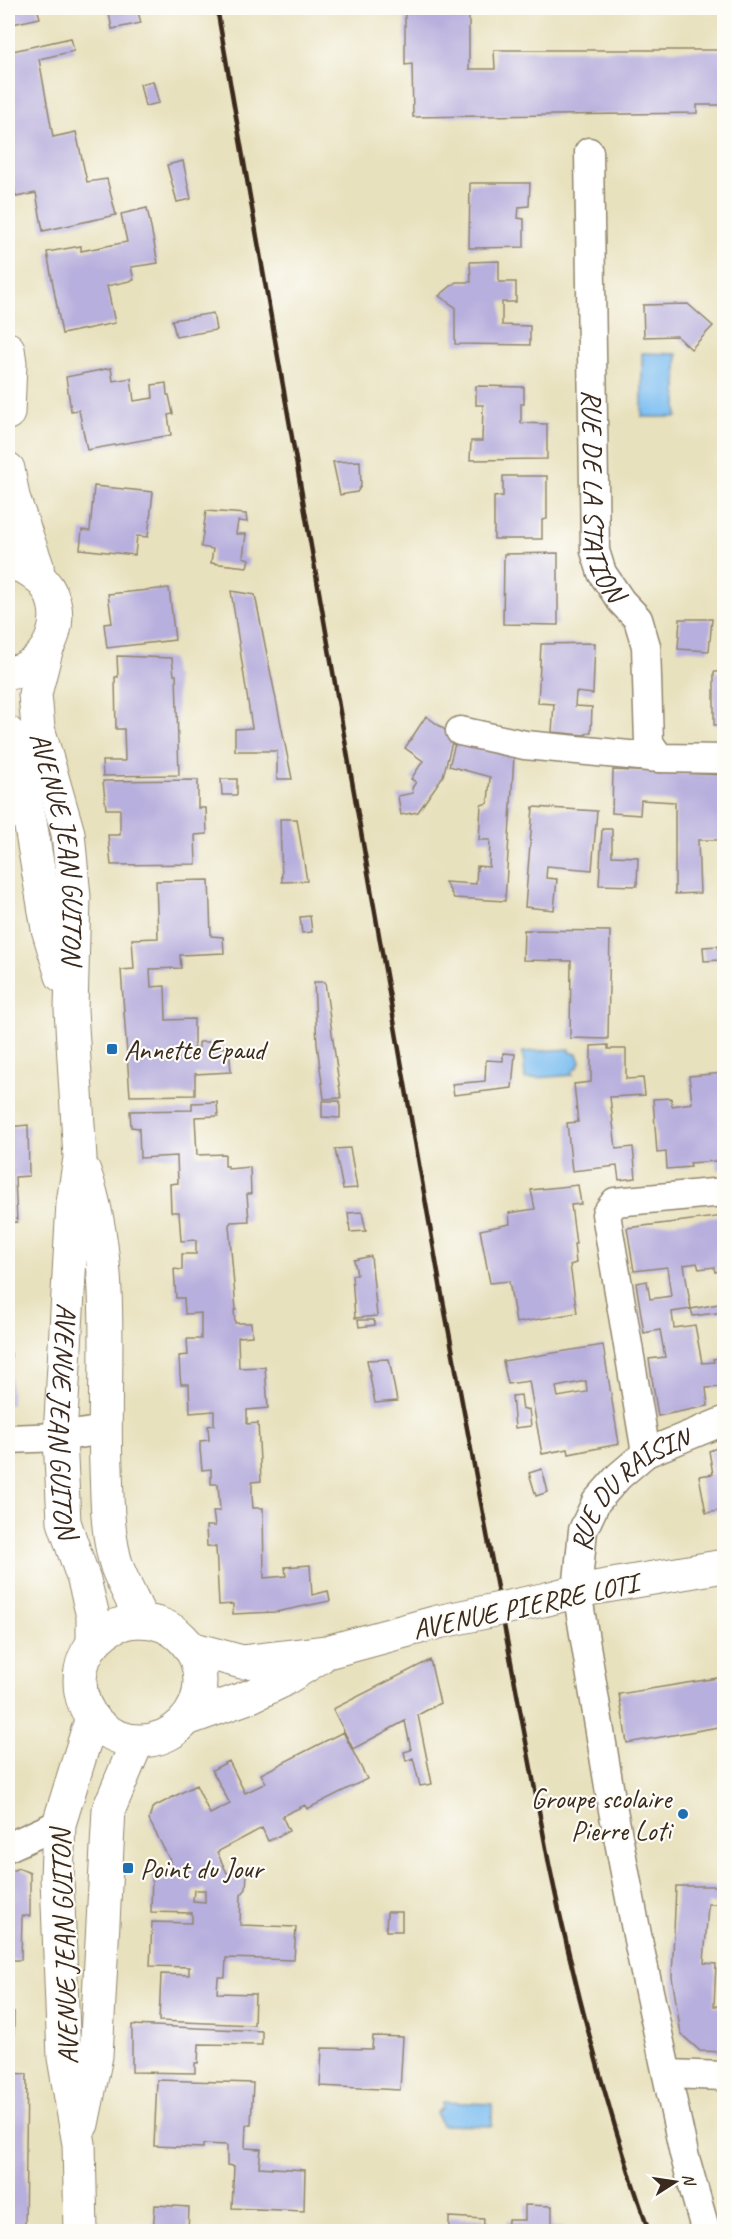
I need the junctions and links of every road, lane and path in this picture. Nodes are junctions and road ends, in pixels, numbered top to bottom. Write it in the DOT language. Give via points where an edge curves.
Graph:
graph roads {
  1 [pos="589,152"];
  2 [pos="8,349"];
  3 [pos="8,413"];
  4 [pos="8,469"];
  5 [pos="8,562"];
  6 [pos="38,576"];
  7 [pos="46,651"];
  8 [pos="8,673"];
  9 [pos="460,731"];
  10 [pos="8,733"];
  11 [pos="660,758"];
  12 [pos="724,759"];
  13 [pos="71,1010"];
  14 [pos="80,1158"];
  15 [pos="724,1192"];
  16 [pos="724,1421"];
  17 [pos="104,1430"];
  18 [pos="60,1437"];
  19 [pos="8,1439"];
  20 [pos="646,1453"];
  21 [pos="724,1566"];
  22 [pos="562,1595"];
  23 [pos="142,1621"];
  24 [pos="93,1644"];
  25 [pos="190,1648"];
  26 [pos="327,1652"];
  27 [pos="92,1717"];
  28 [pos="187,1719"];
  29 [pos="137,1742"];
  30 [pos="59,1824"];
  31 [pos="8,1847"];
  32 [pos="668,2074"];
  33 [pos="724,2076"];
  34 [pos="79,2144"];
  35 [pos="81,2232"];
  36 [pos="706,2232"];
  1 -- 11 [label="street, RUE DE LA STATION" via="595,551 602,573 641,628 646,646 649,743"];
  2 -- 3 [label="main road"];
  4 -- 6 [label="main road"];
  5 -- 6 [label="main road"];
  6 -- 7 [label="main road, AVENUE JEAN GUITON" via="48,588 55,612 53,636"];
  7 -- 8 [label="main road" via="32,664"];
  7 -- 13 [label="main road, AVENUE JEAN GUITON" via="35,694 38,728 68,833 74,897"];
  9 -- 11 [label="street" via="525,745"];
  10 -- 13 [label="main road, AVENUE JEAN GUITON" via="30,821 48,929"];
  11 -- 12 [label="street"];
  13 -- 14 [label="main road, AVENUE JEAN GUITON"];
  14 -- 17 [label="main road, AVENUE JEAN GUITON" via="99,1230 106,1298"];
  14 -- 18 [label="main road, AVENUE JEAN GUITON" via="73,1203"];
  15 -- 20 [label="street" via="615,1202 606,1214"];
  16 -- 20 [label="street, RUE DU RAISIN"];
  17 -- 18 [label="street"];
  17 -- 23 [label="main road, AVENUE JEAN GUITON" via="107,1510 117,1566"];
  18 -- 19 [label="street"];
  18 -- 24 [label="main road, AVENUE JEAN GUITON" via="64,1522 93,1617"];
  20 -- 22 [label="street, RUE DU RAISIN" via="596,1502"];
  21 -- 22 [label="main road, AVENUE PIERRE LOTI"];
  22 -- 26 [label="main road, AVENUE PIERRE LOTI, bridge"];
  22 -- 32 [label="street, RUE DU RAISIN" via="612,1805"];
  23 -- 24 [label="main road" via="124,1623"];
  23 -- 25 [label="main road" via="177,1634"];
  24 -- 27 [label="main road" via="83,1661 80,1680 83,1700"];
  25 -- 26 [label="main road, AVENUE PIERRE LOTI" via="242,1662"];
  25 -- 28 [label="main road" via="198,1665 200,1684"];
  26 -- 28 [label="main road, AVENUE PIERRE LOTI" via="251,1696"];
  27 -- 29 [label="main road" via="104,1730"];
  27 -- 30 [label="main road, AVENUE JEAN GUITON"];
  28 -- 29 [label="main road" via="165,1736"];
  29 -- 34 [label="main road, AVENUE JEAN GUITON" via="109,1809 96,2056"];
  30 -- 31 [label="street"];
  30 -- 34 [label="main road, AVENUE JEAN GUITON" via="57,1878 64,2058"];
  32 -- 33 [label="street"];
  32 -- 36 [label="street, RUE DU RAISIN" via="684,2154"];
  34 -- 35 [label="main road, AVENUE JEAN GUITON"];
}
